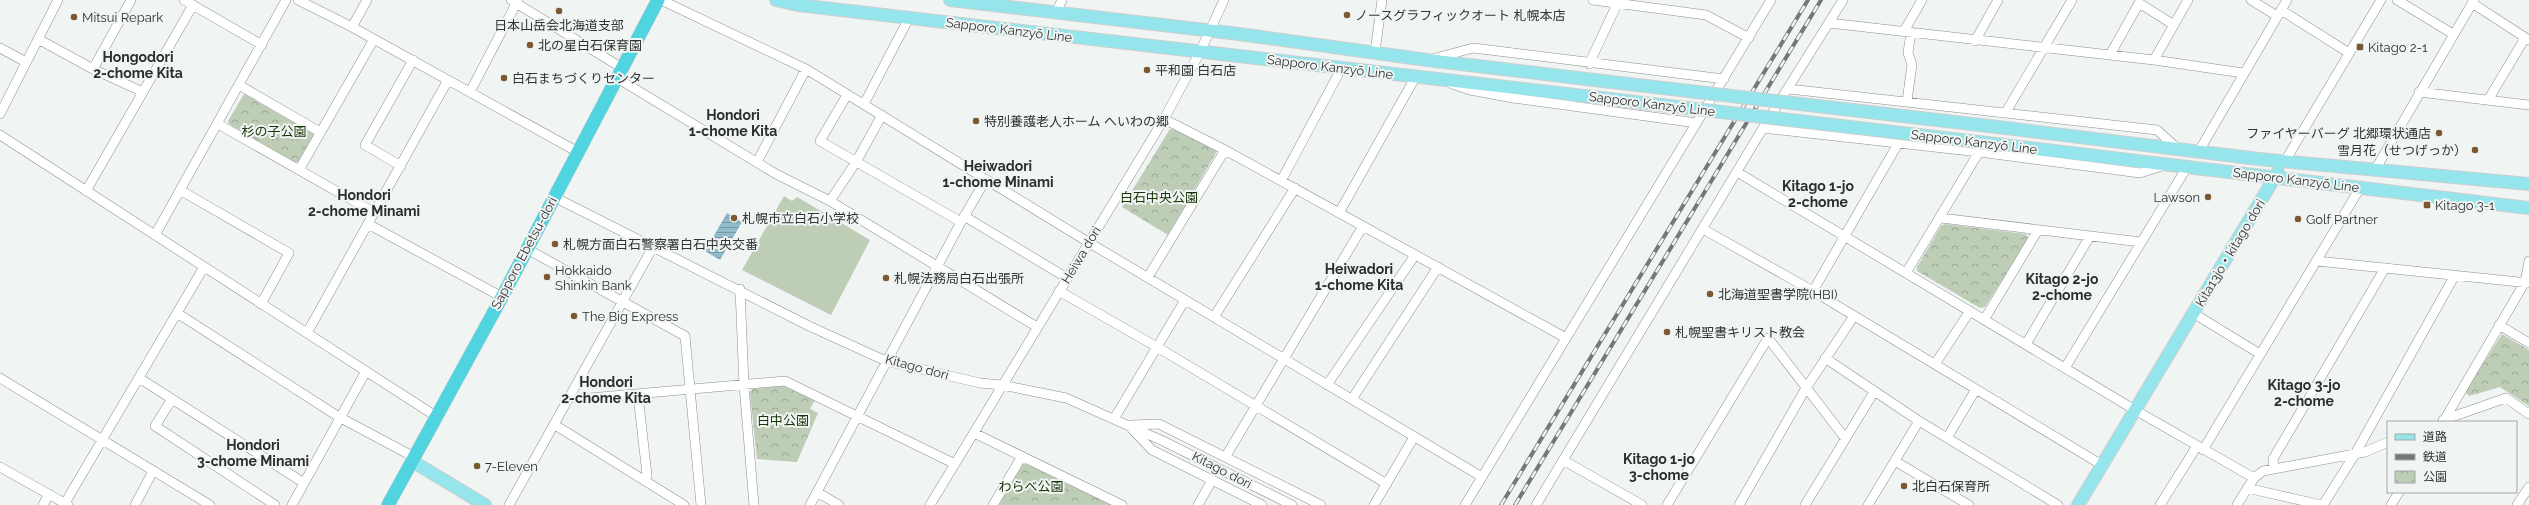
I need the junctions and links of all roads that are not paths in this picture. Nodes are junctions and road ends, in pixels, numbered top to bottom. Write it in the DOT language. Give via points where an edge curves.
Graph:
graph roads {
  1 [pos="58,0"];
  2 [pos="131,0"];
  3 [pos="184,0"];
  4 [pos="286,0"];
  5 [pos="298,0"];
  6 [pos="367,0"];
  7 [pos="658,0"];
  8 [pos="661,0"];
  9 [pos="776,0"];
  10 [pos="950,0"];
  11 [pos="1062,0"];
  12 [pos="1224,0"];
  13 [pos="1382,0"];
  14 [pos="1594,0"];
  15 [pos="1772,0"];
  16 [pos="1843,0"];
  17 [pos="1922,0"];
  18 [pos="1998,0"];
  19 [pos="2072,0"];
  20 [pos="2188,0"];
  21 [pos="2251,0"];
  22 [pos="2287,0"];
  23 [pos="2381,0"];
  24 [pos="2397,0"];
  25 [pos="515,1"];
  26 [pos="1618,2"];
  27 [pos="2473,2"];
  28 [pos="193,5"];
  29 [pos="1056,12"];
  30 [pos="2279,13"];
  31 [pos="910,18"];
  32 [pos="1829,23"];
  33 [pos="2174,25"];
  34 [pos="352,27"];
  35 [pos="1211,30"];
  36 [pos="1908,32"];
  37 [pos="2453,34"];
  38 [pos="1749,38"];
  39 [pos="38,39"];
  40 [pos="374,39"];
  41 [pos="2527,39"];
  42 [pos="1975,41"];
  43 [pos="262,45"];
  44 [pos="0,48"];
  45 [pos="2044,48"];
  46 [pos="1200,52"];
  47 [pos="1375,52"];
  48 [pos="2349,53"];
  49 [pos="2110,55"];
  50 [pos="413,60"];
  51 [pos="1427,60"];
  52 [pos="2154,60"];
  53 [pos="26,62"];
  54 [pos="1589,64"];
  55 [pos="806,68"];
  56 [pos="93,69"];
  57 [pos="1341,69"];
  58 [pos="620,73"];
  59 [pos="2243,73"];
  60 [pos="1416,76"];
  61 [pos="1434,78"];
  62 [pos="1724,79"];
  63 [pos="448,80"];
  64 [pos="239,86"];
  65 [pos="1789,89"];
  66 [pos="143,92"];
  67 [pos="470,92"];
  68 [pos="2419,92"];
  69 [pos="847,95"];
  70 [pos="2488,100"];
  71 [pos="1907,101"];
  72 [pos="864,104"];
  73 [pos="2529,105"];
  74 [pos="2006,112"];
  75 [pos="0,114"];
  76 [pos="882,115"];
  77 [pos="1164,119"];
  78 [pos="218,124"];
  79 [pos="1697,124"];
  80 [pos="1763,128"];
  81 [pos="320,132"];
  82 [pos="0,135"];
  83 [pos="1899,142"];
  84 [pos="2177,148"];
  85 [pos="1225,150"];
  86 [pos="2199,151"];
  87 [pos="578,152"];
  88 [pos="1979,152"];
  89 [pos="2285,161"];
  90 [pos="757,162"];
  91 [pos="856,162"];
  92 [pos="2169,164"];
  93 [pos="400,166"];
  94 [pos="2187,167"];
  95 [pos="299,170"];
  96 [pos="2374,170"];
  97 [pos="1737,172"];
  98 [pos="2275,177"];
  99 [pos="986,179"];
  100 [pos="1281,181"];
  101 [pos="2529,184"];
  102 [pos="1295,188"];
  103 [pos="2360,188"];
  104 [pos="180,190"];
  105 [pos="86,191"];
  106 [pos="554,197"];
  107 [pos="830,201"];
  108 [pos="2529,208"];
  109 [pos="375,213"];
  110 [pos="1339,213"];
  111 [pos="1941,218"];
  112 [pos="962,219"];
  113 [pos="368,224"];
  114 [pos="1363,226"];
  115 [pos="1703,229"];
  116 [pos="2038,230"];
  117 [pos="155,235"];
  118 [pos="2090,236"];
  119 [pos="1844,237"];
  120 [pos="1088,242"];
  121 [pos="2141,242"];
  122 [pos="653,247"];
  123 [pos="527,248"];
  124 [pos="1415,255"];
  125 [pos="2317,260"];
  126 [pos="2529,262"];
  127 [pos="204,267"];
  128 [pos="937,267"];
  129 [pos="1438,267"];
  130 [pos="2385,268"];
  131 [pos="1906,273"];
  132 [pos="2455,275"];
  133 [pos="1148,277"];
  134 [pos="1067,278"];
  135 [pos="2527,283"];
  136 [pos="740,289"];
  137 [pos="1059,291"];
  138 [pos="1813,291"];
  139 [pos="502,297"];
  140 [pos="1185,300"];
  141 [pos="623,302"];
  142 [pos="261,304"];
  143 [pos="1970,311"];
  144 [pos="177,312"];
  145 [pos="2193,312"];
  146 [pos="1854,316"];
  147 [pos="1214,317"];
  148 [pos="1984,320"];
  149 [pos="2500,325"];
  150 [pos="1037,327"];
  151 [pos="307,333"];
  152 [pos="1566,338"];
  153 [pos="2529,343"];
  154 [pos="2026,344"];
  155 [pos="1157,347"];
  156 [pos="2260,354"];
  157 [pos="1284,358"];
  158 [pos="1826,358"];
  159 [pos="886,361"];
  160 [pos="1935,364"];
  161 [pos="2065,368"];
  162 [pos="366,371"];
  163 [pos="0,378"];
  164 [pos="139,378"];
  165 [pos="744,384"];
  166 [pos="1328,384"];
  167 [pos="1002,385"];
  168 [pos="1806,388"];
  169 [pos="691,389"];
  170 [pos="1976,389"];
  171 [pos="1874,392"];
  172 [pos="638,395"];
  173 [pos="571,396"];
  174 [pos="172,399"];
  175 [pos="1352,399"];
  176 [pos="1256,405"];
  177 [pos="2135,410"];
  178 [pos="2529,414"];
  179 [pos="859,415"];
  180 [pos="339,417"];
  181 [pos="436,417"];
  182 [pos="1114,419"];
  183 [pos="1919,421"];
  184 [pos="2442,421"];
  185 [pos="555,425"];
  186 [pos="1128,426"];
  187 [pos="974,433"];
  188 [pos="1414,436"];
  189 [pos="1845,438"];
  190 [pos="1947,438"];
  191 [pos="102,440"];
  192 [pos="2387,442"];
  193 [pos="2200,448"];
  194 [pos="2355,454"];
  195 [pos="1022,456"];
  196 [pos="1226,456"];
  197 [pos="413,459"];
  198 [pos="1563,460"];
  199 [pos="1895,460"];
  200 [pos="955,464"];
  201 [pos="2102,465"];
  202 [pos="0,467"];
  203 [pos="2274,469"];
  204 [pos="153,471"];
  205 [pos="1482,477"];
  206 [pos="2254,478"];
  207 [pos="1212,480"];
  208 [pos="645,481"];
  209 [pos="304,483"];
  210 [pos="1387,484"];
  211 [pos="2529,487"];
  212 [pos="2248,488"];
  213 [pos="817,492"];
  214 [pos="2398,493"];
  215 [pos="49,494"];
  216 [pos="2292,502"];
  217 [pos="67,504"];
  218 [pos="43,505"];
  219 [pos="135,505"];
  220 [pos="210,505"];
  221 [pos="275,505"];
  222 [pos="292,505"];
  223 [pos="388,505"];
  224 [pos="485,505"];
  225 [pos="509,505"];
  226 [pos="684,505"];
  227 [pos="701,505"];
  228 [pos="754,505"];
  229 [pos="810,505"];
  230 [pos="839,505"];
  231 [pos="930,505"];
  232 [pos="993,505"];
  233 [pos="1122,505"];
  234 [pos="1198,505"];
  235 [pos="1262,505"];
  236 [pos="1292,505"];
  237 [pos="1321,505"];
  238 [pos="1374,505"];
  239 [pos="1465,505"];
  240 [pos="1536,505"];
  241 [pos="1642,505"];
  242 [pos="1668,505"];
  243 [pos="1739,505"];
  244 [pos="1806,505"];
  245 [pos="1868,505"];
  246 [pos="1969,505"];
  247 [pos="2058,505"];
  248 [pos="2078,505"];
  249 [pos="2160,505"];
  250 [pos="2237,505"];
  251 [pos="2322,505"];
  252 [pos="2391,505"];
  253 [pos="2517,505"];
  1 -- 39 [label="street"];
  2 -- 56 [label="street"];
  3 -- 28 [label="street"];
  4 -- 43 [label="street"];
  5 -- 34 [label="street"];
  6 -- 34 [label="street"];
  7 -- 58 [label="highway, Sapporo Ebetsu-dori"];
  8 -- 55 [label="street"];
  9 -- 31 [label="main road, Sapporo Kanzyō Line" via="798,5"];
  10 -- 29 [label="main road, Sapporo Kanzyō Line"];
  11 -- 29 [label="street"];
  12 -- 35 [label="street, Heiwa dori"];
  13 -- 47 [label="street"];
  14 -- 26 [label="street"];
  15 -- 38 [label="street"];
  16 -- 32 [label="street"];
  17 -- 36 [label="street"];
  18 -- 42 [label="street"];
  19 -- 45 [label="street"];
  20 -- 33 [label="street"];
  21 -- 30 [label="street"];
  22 -- 30 [label="street"];
  23 -- 48 [label="street, Kita13jo・kitago dori"];
  24 -- 37 [label="street"];
  25 -- 58 [label="street"];
  25 -- 67 [label="street"];
  26 -- 38 [label="street" via="1706,15"];
  26 -- 54 [label="street"];
  27 -- 37 [label="street"];
  27 -- 41 [label="street"];
  28 -- 43 [label="street"];
  28 -- 66 [label="street"];
  29 -- 35 [label="main road, Sapporo Kanzyō Line"];
  30 -- 48 [label="street"];
  30 -- 59 [label="street"];
  31 -- 46 [label="main road, Sapporo Kanzyō Line"];
  31 -- 72 [label="street"];
  32 -- 36 [label="street"];
  32 -- 65 [label="street"];
  33 -- 49 [label="street" via="2139,3"];
  33 -- 52 [label="street"];
  34 -- 40 [label="street"];
  35 -- 46 [label="street, Heiwa dori"];
  35 -- 47 [label="main road, Sapporo Kanzyō Line"];
  36 -- 42 [label="street"];
  36 -- 71 [label="street" via="1908,53 1912,65"];
  37 -- 68 [label="street"];
  38 -- 62 [label="street"];
  39 -- 53 [label="street"];
  39 -- 56 [label="street"];
  40 -- 50 [label="street"];
  40 -- 81 [label="street"];
  41 -- 70 [label="street"];
  42 -- 45 [label="street"];
  43 -- 64 [label="street"];
  44 -- 53 [label="street"];
  45 -- 49 [label="street"];
  45 -- 74 [label="street"];
  46 -- 57 [label="main road, Sapporo Kanzyō Line"];
  46 -- 77 [label="street, Heiwa dori"];
  47 -- 51 [label="main road, Sapporo Kanzyō Line"];
  48 -- 89 [label="street, Kita13jo・kitago dori"];
  49 -- 52 [label="street"];
  50 -- 63 [label="street"];
  50 -- 93 [label="street" via="365,145"];
  51 -- 54 [label="street" via="1473,48"];
  51 -- 84 [label="main road, Sapporo Kanzyō Line, bridge"];
  52 -- 59 [label="street"];
  53 -- 75 [label="street"];
  54 -- 62 [label="street"];
  55 -- 69 [label="street"];
  55 -- 90 [label="street"];
  56 -- 66 [label="street"];
  57 -- 60 [label="main road, Sapporo Kanzyō Line"];
  57 -- 100 [label="street"];
  58 -- 87 [label="highway, Sapporo Ebetsu-dori"];
  58 -- 90 [label="street"];
  59 -- 86 [label="street"];
  60 -- 61 [label="main road, Sapporo Kanzyō Line"];
  60 -- 110 [label="street"];
  61 -- 79 [label="street" via="1470,90 1513,98"];
  61 -- 92 [label="main road, Sapporo Kanzyō Line, bridge"];
  62 -- 79 [label="street"];
  63 -- 67 [label="street"];
  63 -- 93 [label="street"];
  64 -- 78 [label="street"];
  64 -- 81 [label="street"];
  65 -- 71 [label="street"];
  65 -- 80 [label="street"];
  66 -- 105 [label="street"];
  67 -- 87 [label="street"];
  68 -- 70 [label="street"];
  68 -- 96 [label="street"];
  69 -- 72 [label="street"];
  69 -- 91 [label="street" via="820,141"];
  70 -- 73 [label="street"];
  71 -- 74 [label="street"];
  72 -- 76 [label="street"];
  74 -- 84 [label="street" via="2157,130"];
  76 -- 91 [label="street"];
  76 -- 99 [label="street"];
  77 -- 85 [label="street"];
  77 -- 120 [label="street, Heiwa dori"];
  78 -- 95 [label="street"];
  78 -- 104 [label="street"];
  79 -- 152 [label="street"];
  80 -- 83 [label="street"];
  80 -- 97 [label="street"];
  81 -- 95 [label="street"];
  82 -- 105 [label="street"];
  83 -- 88 [label="street"];
  83 -- 119 [label="street"];
  84 -- 86 [label="main road, Sapporo Kanzyō Line"];
  85 -- 100 [label="street"];
  85 -- 133 [label="street"];
  86 -- 89 [label="main road, Sapporo Kanzyō Line"];
  87 -- 106 [label="highway, Sapporo Ebetsu-dori"];
  88 -- 92 [label="street" via="2140,173"];
  88 -- 111 [label="street"];
  89 -- 96 [label="main road, Sapporo Kanzyō Line"];
  89 -- 98 [label="main road, Kita13jo・kitago dori"];
  90 -- 107 [label="street"];
  91 -- 107 [label="street"];
  91 -- 112 [label="street"];
  92 -- 94 [label="main road, Sapporo Kanzyō Line"];
  93 -- 109 [label="street"];
  94 -- 98 [label="main road, Sapporo Kanzyō Line"];
  94 -- 121 [label="street"];
  95 -- 109 [label="street"];
  96 -- 101 [label="main road, Sapporo Kanzyō Line"];
  97 -- 115 [label="street"];
  97 -- 119 [label="street"];
  98 -- 103 [label="main road, Sapporo Kanzyō Line"];
  98 -- 145 [label="main road, Kita13jo・kitago dori"];
  99 -- 112 [label="street"];
  99 -- 120 [label="street"];
  100 -- 102 [label="street"];
  102 -- 110 [label="street"];
  102 -- 147 [label="street"];
  103 -- 108 [label="main road, Sapporo Kanzyō Line"];
  103 -- 125 [label="street"];
  104 -- 117 [label="street"];
  104 -- 142 [label="street" via="289,253"];
  105 -- 117 [label="street"];
  106 -- 122 [label="street, Kitago dori"];
  106 -- 123 [label="highway, Sapporo Ebetsu-dori"];
  107 -- 128 [label="street"];
  109 -- 113 [label="street"];
  110 -- 114 [label="street"];
  111 -- 116 [label="street"];
  111 -- 131 [label="street"];
  112 -- 128 [label="street"];
  112 -- 134 [label="street"];
  113 -- 139 [label="street"];
  113 -- 151 [label="street"];
  114 -- 124 [label="street"];
  114 -- 157 [label="street"];
  115 -- 138 [label="street"];
  115 -- 198 [label="street"];
  116 -- 118 [label="street"];
  116 -- 148 [label="street"];
  117 -- 127 [label="street"];
  118 -- 121 [label="street"];
  118 -- 154 [label="street"];
  119 -- 131 [label="street"];
  119 -- 138 [label="street"];
  120 -- 133 [label="street"];
  120 -- 134 [label="street, Heiwa dori"];
  121 -- 161 [label="street"];
  122 -- 136 [label="street, Kitago dori"];
  122 -- 141 [label="street"];
  123 -- 139 [label="highway, Sapporo Ebetsu-dori"];
  123 -- 141 [label="street"];
  124 -- 129 [label="street"];
  124 -- 166 [label="street"];
  125 -- 130 [label="street"];
  125 -- 156 [label="street"];
  126 -- 135 [label="street"];
  127 -- 142 [label="street"];
  127 -- 144 [label="street"];
  128 -- 150 [label="street"];
  128 -- 159 [label="street"];
  129 -- 152 [label="street"];
  129 -- 175 [label="street"];
  130 -- 132 [label="street"];
  130 -- 203 [label="street" via="2273,459"];
  131 -- 143 [label="street"];
  132 -- 135 [label="street"];
  132 -- 194 [label="street"];
  133 -- 140 [label="street"];
  134 -- 137 [label="street, Heiwa dori"];
  135 -- 149 [label="street"];
  136 -- 159 [label="street, Kitago dori" via="809,326"];
  136 -- 165 [label="street"];
  137 -- 150 [label="street, Heiwa dori"];
  137 -- 155 [label="street"];
  138 -- 146 [label="street"];
  139 -- 181 [label="highway, Sapporo Ebetsu-dori"];
  140 -- 147 [label="street"];
  140 -- 155 [label="street"];
  141 -- 169 [label="street" via="685,336"];
  141 -- 173 [label="street"];
  142 -- 151 [label="street"];
  143 -- 148 [label="street"];
  143 -- 160 [label="street"];
  144 -- 164 [label="street"];
  144 -- 180 [label="street"];
  145 -- 156 [label="street"];
  145 -- 177 [label="main road, Kita13jo・kitago dori"];
  146 -- 158 [label="street"];
  146 -- 160 [label="street"];
  147 -- 157 [label="street"];
  148 -- 154 [label="street"];
  149 -- 153 [label="street"];
  149 -- 184 [label="street"];
  150 -- 167 [label="street, Heiwa dori"];
  151 -- 162 [label="street"];
  152 -- 205 [label="street"];
  154 -- 161 [label="street"];
  155 -- 176 [label="street"];
  155 -- 182 [label="street"];
  156 -- 193 [label="street"];
  157 -- 166 [label="street"];
  157 -- 176 [label="street"];
  158 -- 168 [label="street"];
  158 -- 171 [label="street"];
  159 -- 167 [label="street, Kitago dori" via="980,383"];
  159 -- 179 [label="street"];
  160 -- 170 [label="street"];
  161 -- 177 [label="street"];
  162 -- 180 [label="street"];
  162 -- 181 [label="street"];
  163 -- 191 [label="street"];
  164 -- 174 [label="street"];
  164 -- 191 [label="street"];
  165 -- 169 [label="street"];
  165 -- 179 [label="street" via="791,382"];
  165 -- 228 [label="street"];
  166 -- 175 [label="street"];
  167 -- 182 [label="street, Kitago dori" via="1066,398"];
  167 -- 187 [label="street, Heiwa dori"];
  168 -- 189 [label="street"];
  168 -- 242 [label="street" via="1768,338"];
  168 -- 243 [label="street"];
  169 -- 172 [label="street"];
  169 -- 227 [label="street"];
  170 -- 190 [label="street"];
  170 -- 201 [label="street"];
  171 -- 183 [label="street"];
  171 -- 189 [label="street"];
  172 -- 173 [label="street" via="578,399"];
  172 -- 208 [label="street"];
  173 -- 185 [label="street"];
  174 -- 209 [label="street"];
  174 -- 221 [label="street" via="155,426"];
  175 -- 188 [label="street"];
  176 -- 196 [label="street"];
  176 -- 210 [label="street"];
  177 -- 193 [label="street"];
  177 -- 201 [label="main road, Kita13jo・kitago dori"];
  178 -- 184 [label="street" via="2506,398"];
  179 -- 200 [label="street"];
  179 -- 213 [label="street"];
  180 -- 197 [label="street"];
  180 -- 209 [label="street"];
  181 -- 197 [label="highway, Sapporo Ebetsu-dori"];
  182 -- 186 [label="street, Kitago dori"];
  183 -- 190 [label="street"];
  183 -- 199 [label="street"];
  185 -- 208 [label="street"];
  185 -- 225 [label="street"];
  186 -- 196 [label="street" via="1159,424"];
  186 -- 207 [label="street" via="1152,450"];
  186 -- 236 [label="street, Kitago dori"];
  187 -- 195 [label="street"];
  187 -- 200 [label="street, Heiwa dori"];
  188 -- 205 [label="street"];
  188 -- 210 [label="street"];
  189 -- 244 [label="street"];
  190 -- 247 [label="street"];
  191 -- 204 [label="street"];
  191 -- 217 [label="street"];
  192 -- 194 [label="street"];
  193 -- 206 [label="street"];
  193 -- 249 [label="street"];
  194 -- 203 [label="street"];
  194 -- 251 [label="street"];
  195 -- 232 [label="street"];
  195 -- 233 [label="street"];
  196 -- 237 [label="street"];
  197 -- 223 [label="highway, Sapporo Ebetsu-dori"];
  197 -- 224 [label="main road"];
  198 -- 240 [label="street"];
  198 -- 241 [label="street"];
  199 -- 245 [label="street"];
  199 -- 246 [label="street"];
  200 -- 231 [label="street, Heiwa dori"];
  201 -- 248 [label="main road, Kita13jo・kitago dori"];
  202 -- 215 [label="street"];
  203 -- 206 [label="street" via="2262,471"];
  204 -- 219 [label="street"];
  204 -- 220 [label="street"];
  205 -- 239 [label="street"];
  206 -- 212 [label="street"];
  207 -- 234 [label="street"];
  207 -- 235 [label="street"];
  208 -- 226 [label="street"];
  209 -- 222 [label="street"];
  210 -- 238 [label="street"];
  211 -- 253 [label="street"];
  212 -- 216 [label="street"];
  212 -- 250 [label="street"];
  213 -- 229 [label="street"];
  213 -- 230 [label="street"];
  214 -- 252 [label="street"];
  215 -- 217 [label="street"];
  215 -- 218 [label="street"];
  216 -- 251 [label="street"];
}
